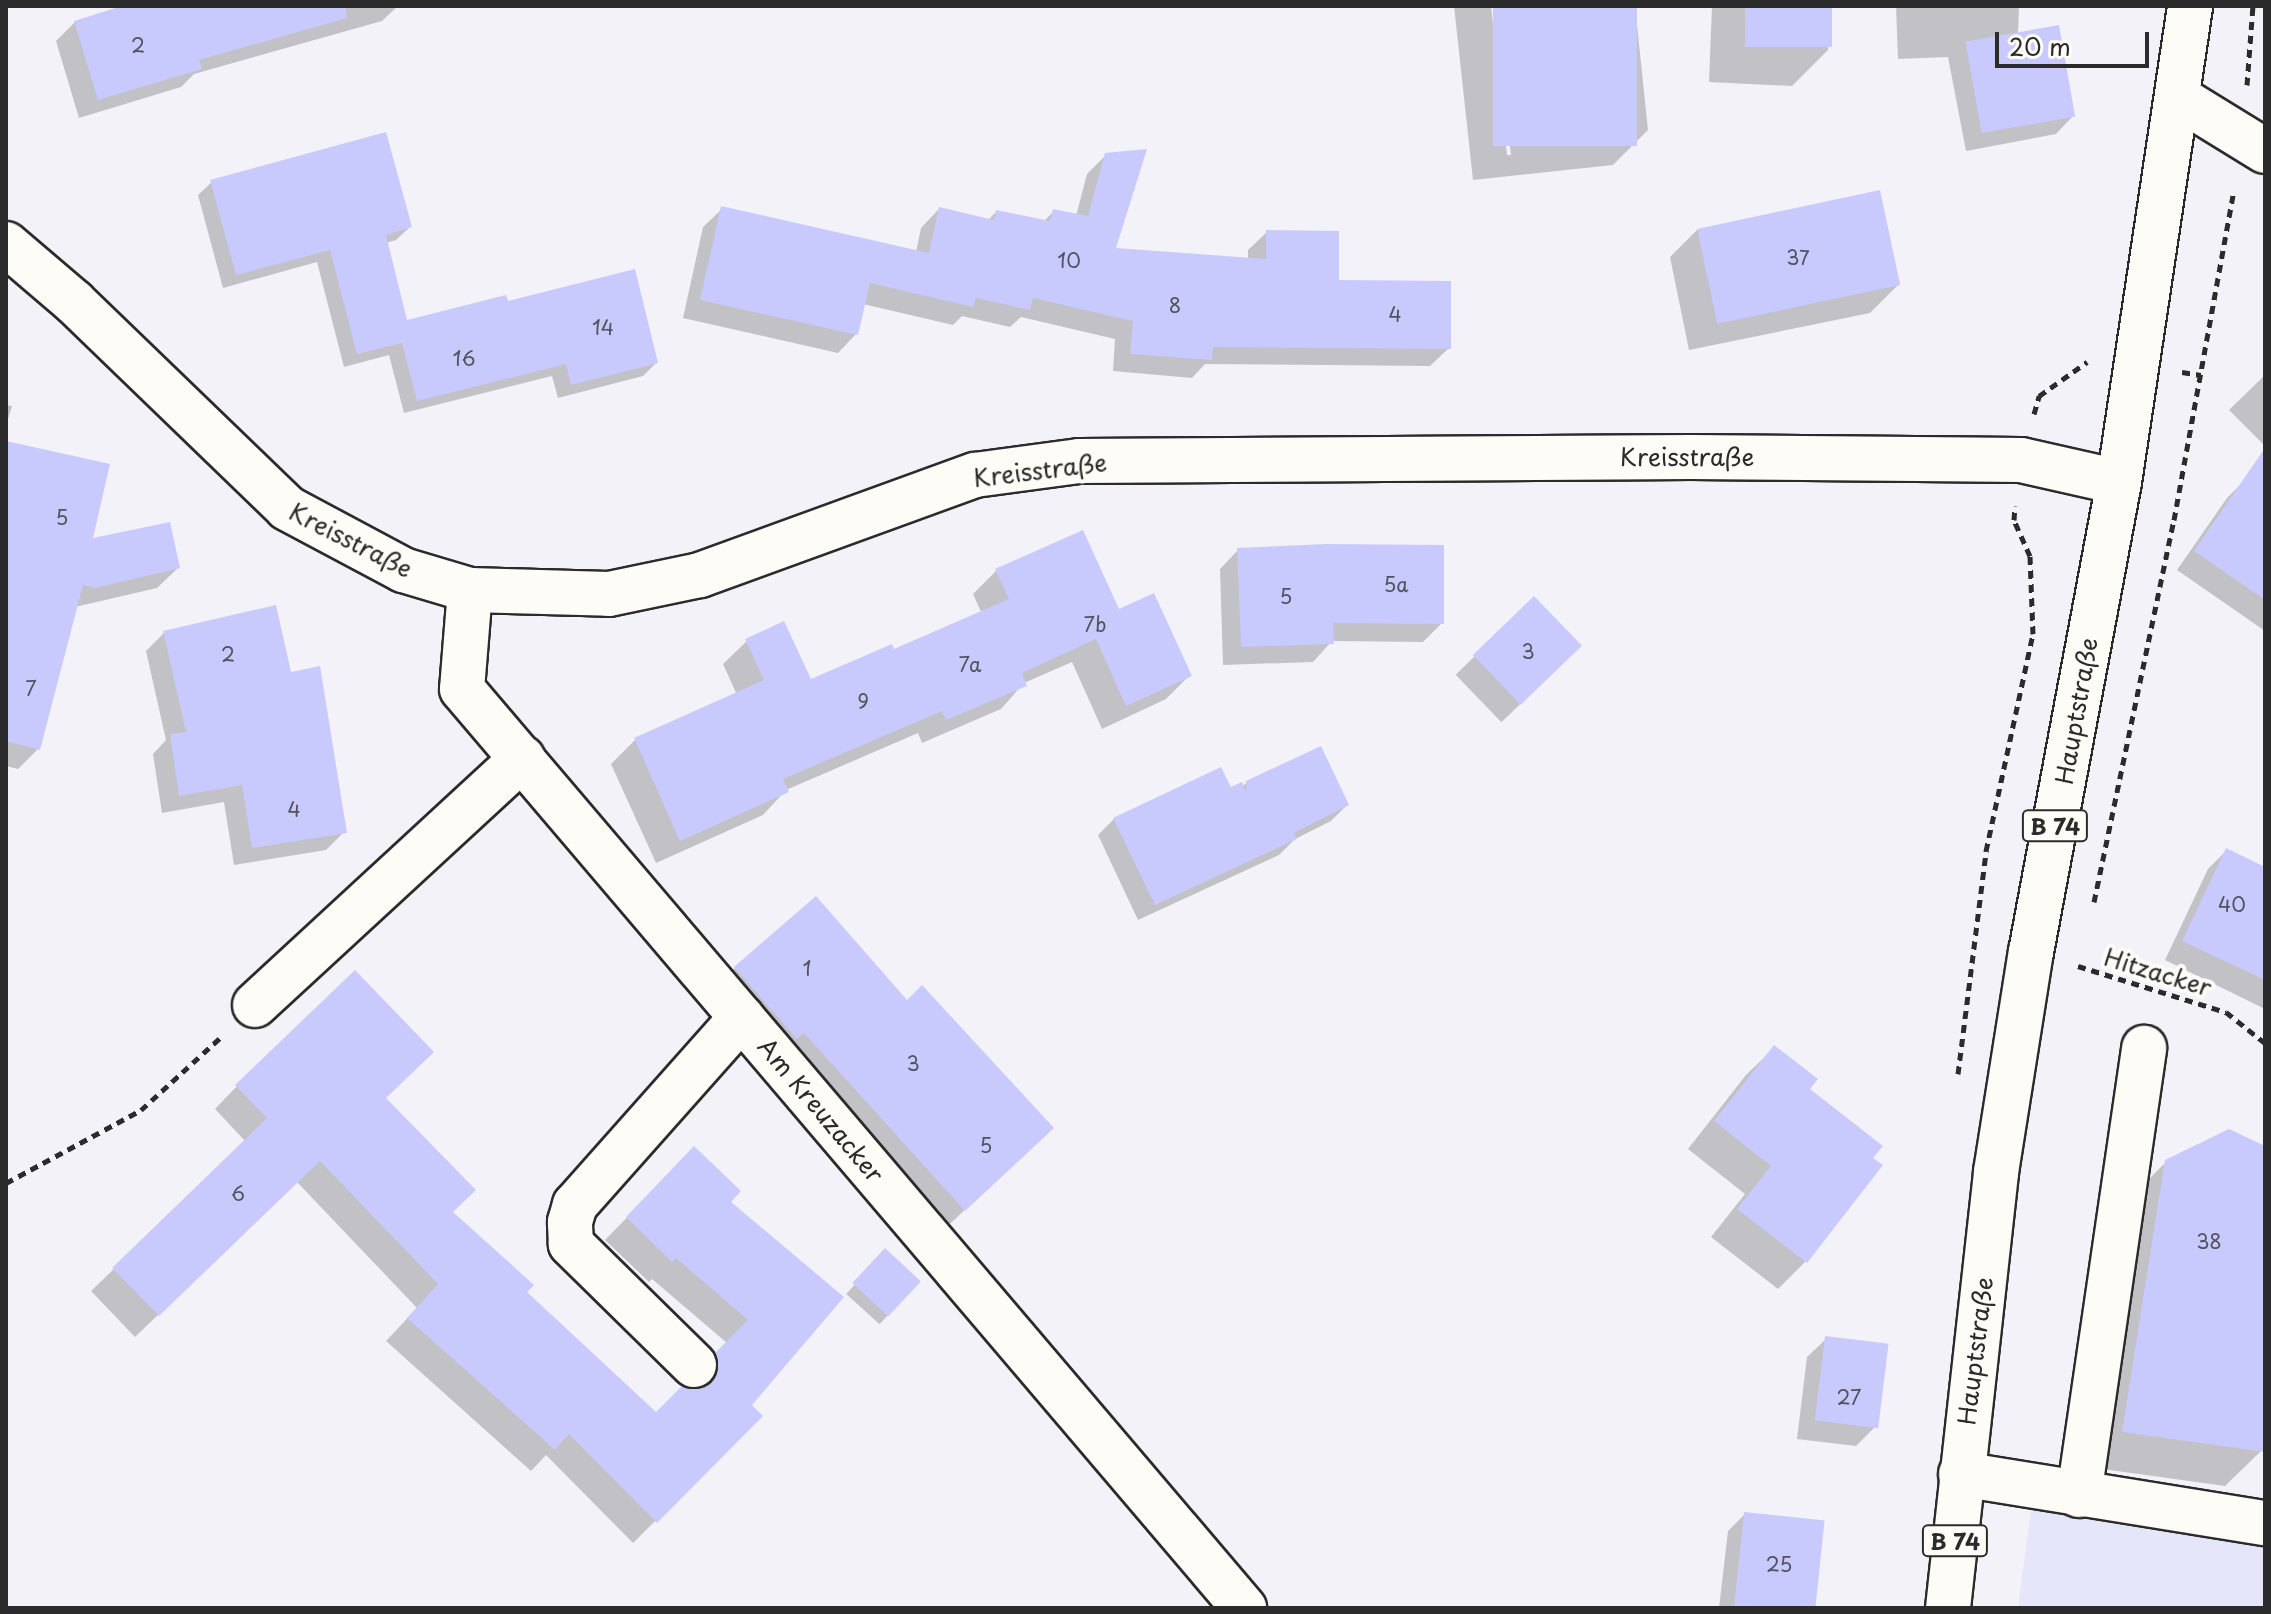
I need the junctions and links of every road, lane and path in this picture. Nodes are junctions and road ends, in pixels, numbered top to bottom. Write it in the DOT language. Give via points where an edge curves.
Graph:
graph roads {
  1 [pos="2190,6"];
  2 [pos="2253,6"];
  3 [pos="2179,98"];
  4 [pos="2254,144"];
  5 [pos="6,244"];
  6 [pos="2097,355"];
  7 [pos="2021,460"];
  8 [pos="2119,482"];
  9 [pos="470,590"];
  10 [pos="523,758"];
  11 [pos="2093,905"];
  12 [pos="2082,951"];
  13 [pos="2031,952"];
  14 [pos="2078,966"];
  15 [pos="2075,981"];
  16 [pos="255,1005"];
  17 [pos="742,1017"];
  18 [pos="2265,1043"];
  19 [pos="2144,1048"];
  20 [pos="6,1183"];
  21 [pos="694,1365"];
  22 [pos="1961,1474"];
  23 [pos="2079,1495"];
  24 [pos="2265,1523"];
  25 [pos="1244,1608"];
  26 [pos="1948,1608"];
  1 -- 3 [label="street, Hauptstraße / B 74"];
  2 -- 4 [label="path"];
  3 -- 4 [label="street"];
  3 -- 8 [label="street, Hauptstraße / B 74"];
  4 -- 11 [label="path"];
  5 -- 9 [label="street, Kreisstraße" via="74,302 287,508 403,570"];
  6 -- 7 [label="path" via="2039,396"];
  7 -- 8 [label="street, Kreisstraße"];
  7 -- 9 [label="street, Kreisstraße" via="1079,461 975,475 700,575 609,594"];
  8 -- 13 [label="street, Hauptstraße / B 74"];
  9 -- 10 [label="street, Am Kreuzacker" via="462,689"];
  10 -- 16 [label="street"];
  10 -- 17 [label="street, Am Kreuzacker"];
  12 -- 14 [label="path"];
  13 -- 14 [label="path, Hitzacker"];
  13 -- 22 [label="street, Hauptstraße / B 74" via="1996,1172"];
  14 -- 15 [label="path"];
  14 -- 18 [label="path, Hitzacker" via="2226,1012"];
  16 -- 20 [label="path" via="141,1110"];
  17 -- 21 [label="street" via="575,1205 570,1222 571,1244"];
  17 -- 25 [label="street, Am Kreuzacker"];
  19 -- 23 [label="street"];
  22 -- 23 [label="street"];
  22 -- 26 [label="street, Hauptstraße / B 74"];
  23 -- 24 [label="street"];
}
